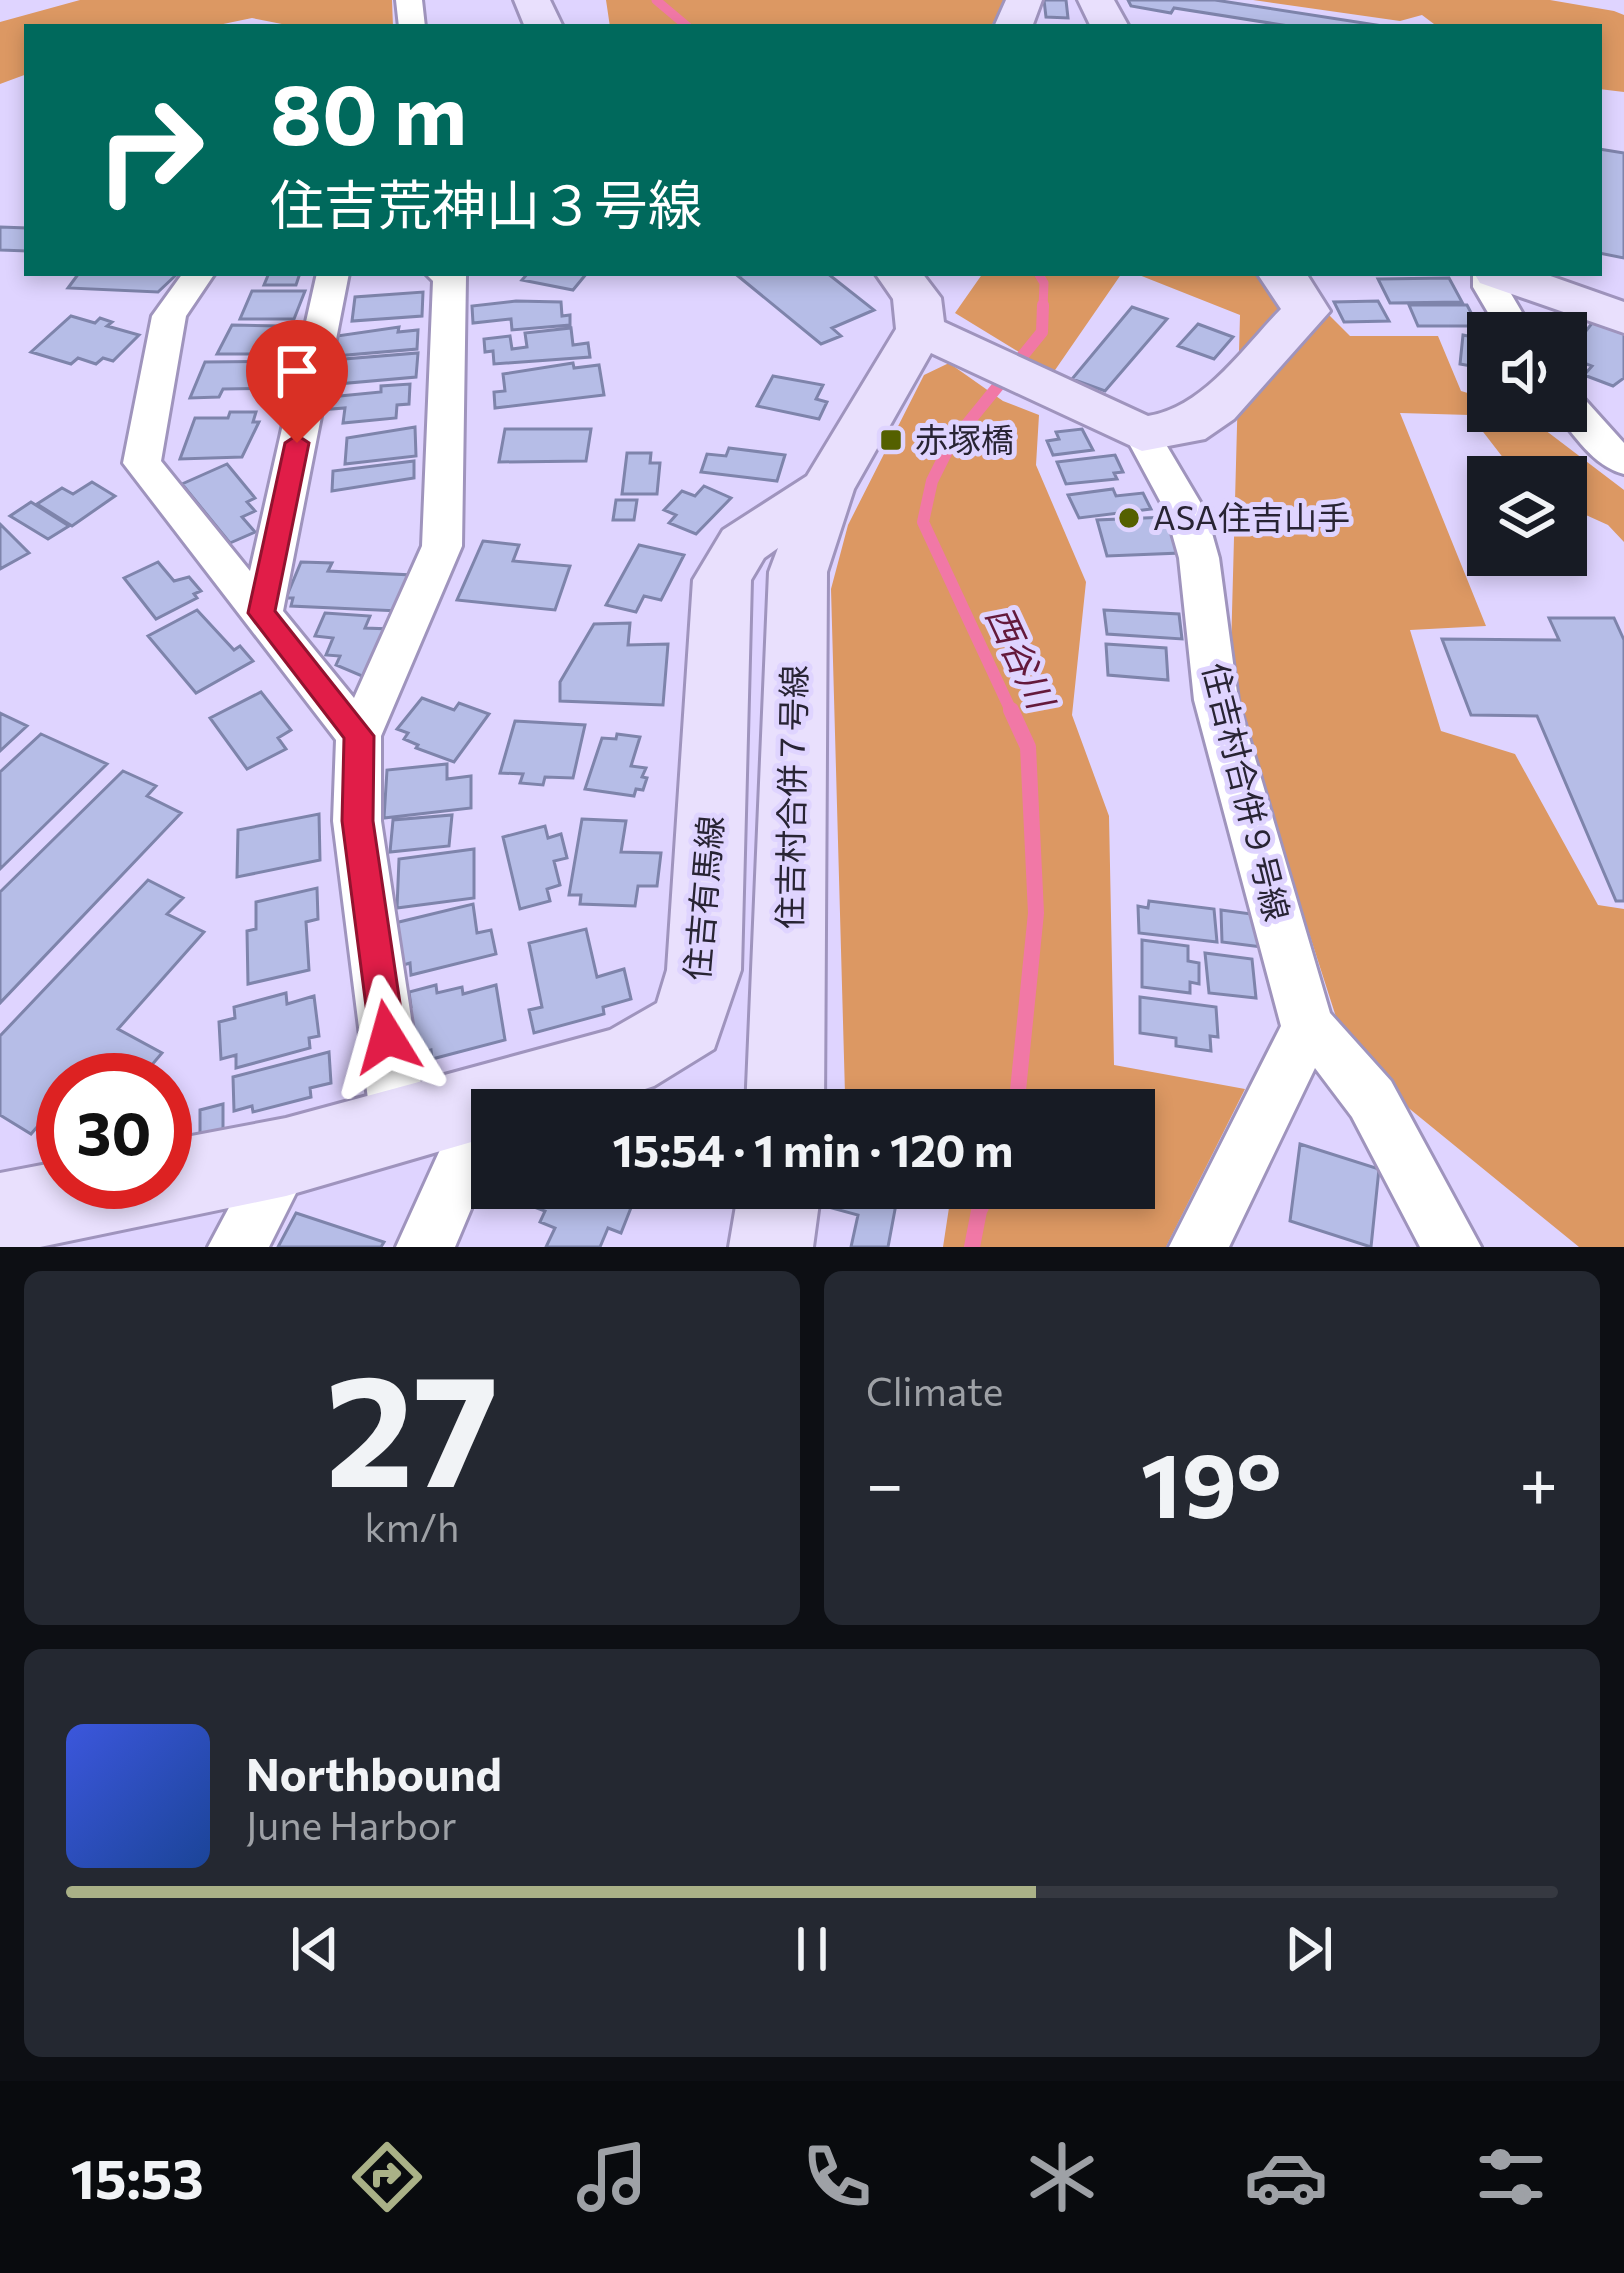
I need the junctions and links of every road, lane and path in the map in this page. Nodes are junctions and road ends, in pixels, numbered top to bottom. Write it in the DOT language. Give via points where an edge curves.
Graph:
graph roads {
  1 [pos="197,276"];
  2 [pos="332,276"];
  3 [pos="450,276"];
  4 [pos="900,276"];
  5 [pos="1283,276"];
  6 [pos="1492,276"];
  7 [pos="1502,276"];
  8 [pos="1505,312"];
  9 [pos="1624,318"];
  10 [pos="941,338"];
  11 [pos="1587,427"];
  12 [pos="1142,434"];
  13 [pos="1624,462"];
  14 [pos="827,489"];
  15 [pos="262,613"];
  16 [pos="359,736"];
  17 [pos="1308,1028"];
  18 [pos="515,1089"];
  19 [pos="786,1089"];
  20 [pos="471,1101"];
  21 [pos="399,1123"];
  22 [pos="471,1143"];
  23 [pos="286,1157"];
  24 [pos="192,1176"];
  25 [pos="36,1207"];
  26 [pos="777,1209"];
  27 [pos="0,1214"];
  28 [pos="237,1247"];
  29 [pos="425,1247"];
  30 [pos="771,1247"];
  31 [pos="1198,1247"];
  32 [pos="1452,1247"];
  1 -- 15 [label="street" via="169,316 142,463"];
  2 -- 15 [label="street"];
  3 -- 16 [label="street" via="442,545"];
  4 -- 10 [label="street"];
  5 -- 12 [label="street" via="1306,311 1216,407 1186,428"];
  6 -- 8 [label="street"];
  7 -- 9 [label="street"];
  10 -- 12 [label="street"];
  10 -- 14 [label="street, 住吉村合併７号線"];
  11 -- 13 [label="street"];
  12 -- 17 [label="street, 住吉村合併９号線" via="1186,512 1216,700"];
  14 -- 18 [label="street, 住吉有馬線" via="743,544 722,580 704,970 687,1025 627,1060"];
  14 -- 19 [label="street, 住吉村合併７号線" via="798,572"];
  15 -- 16 [label="street"];
  16 -- 21 [label="street" via="357,821"];
  17 -- 31 [label="street"];
  17 -- 32 [label="street" via="1358,1079"];
  20 -- 21 [label="street, 住吉有馬線"];
  21 -- 23 [label="street, 住吉有馬線"];
  22 -- 29 [label="street"];
  23 -- 24 [label="street, 住吉有馬線"];
  23 -- 28 [label="street"];
  25 -- 27 [label="street, 住吉有馬線"];
  26 -- 30 [label="street"];
}
